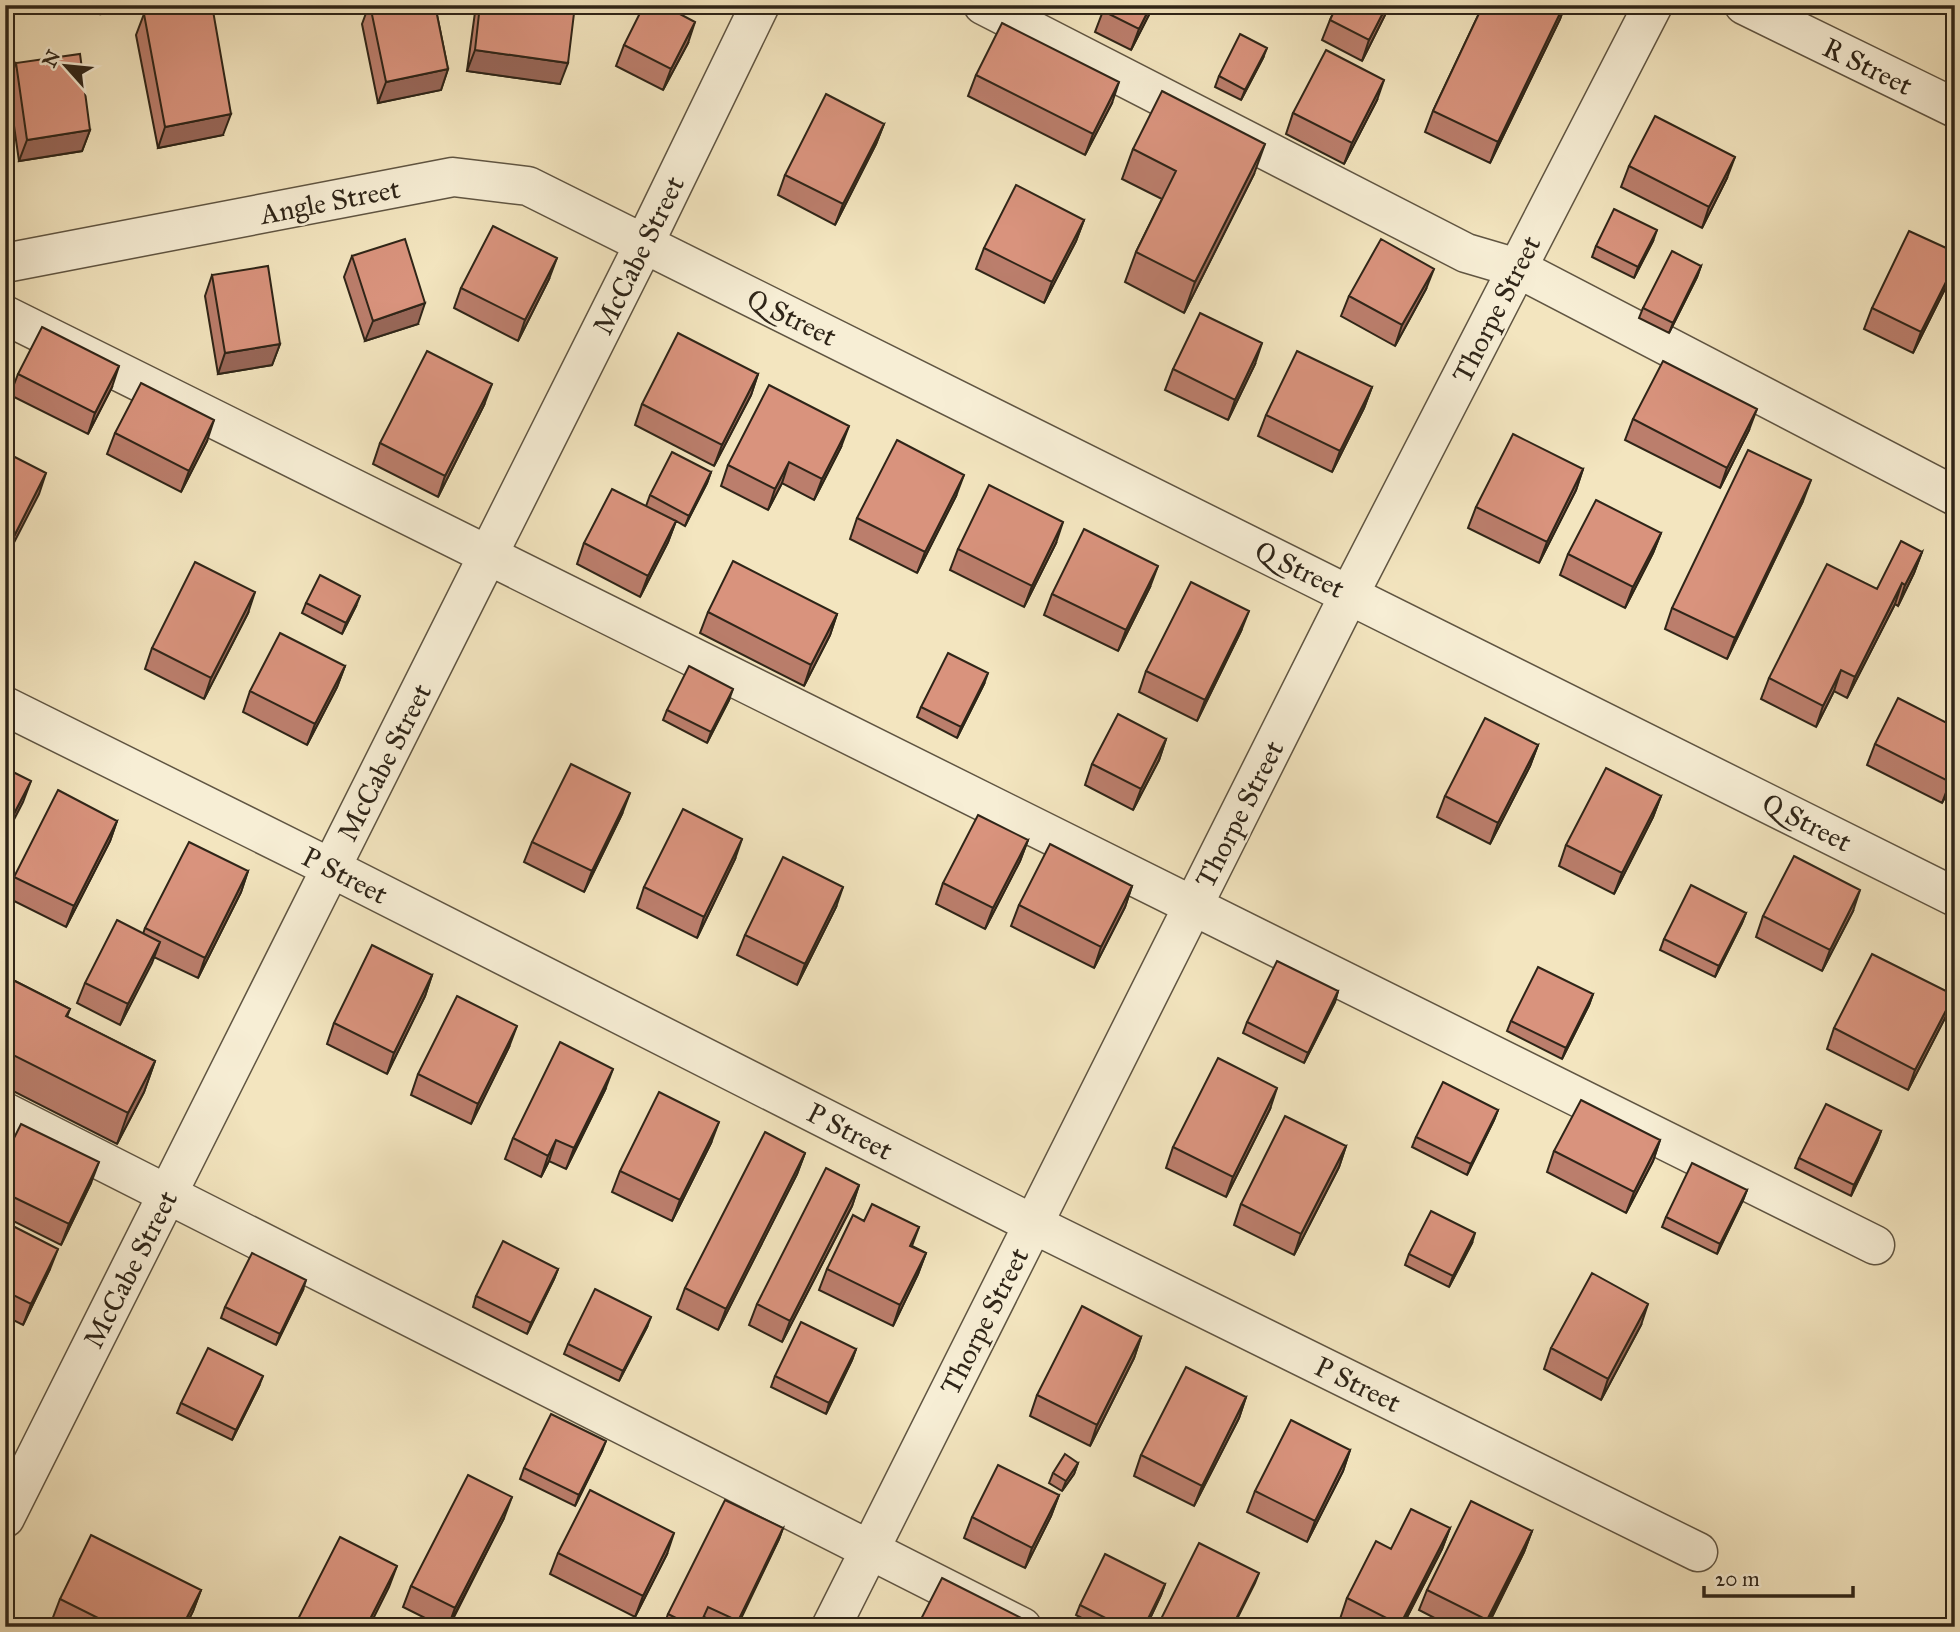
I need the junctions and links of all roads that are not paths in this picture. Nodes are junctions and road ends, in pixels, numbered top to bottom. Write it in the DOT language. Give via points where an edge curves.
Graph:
graph roads {
  1 [pos="760,5"];
  2 [pos="983,5"];
  3 [pos="1653,5"];
  4 [pos="1744,5"];
  5 [pos="1955,108"];
  6 [pos="644,243"];
  7 [pos="5,263"];
  8 [pos="1517,268"];
  9 [pos="5,315"];
  10 [pos="1955,496"];
  11 [pos="488,555"];
  12 [pos="1350,593"];
  13 [pos="5,706"];
  14 [pos="331,868"];
  15 [pos="1955,897"];
  16 [pos="1193,906"];
  17 [pos="5,1112"];
  18 [pos="168,1194"];
  19 [pos="1033,1224"];
  20 [pos="1875,1244"];
  21 [pos="5,1518"];
  22 [pos="870,1549"];
  23 [pos="1698,1552"];
  24 [pos="831,1627"];
  25 [pos="1022,1627"];
  1 -- 6 [label="street, McCabe Street"];
  2 -- 8 [label="street" via="1466,253"];
  3 -- 8 [label="street, Thorpe Street"];
  4 -- 5 [label="street, R Street"];
  6 -- 7 [label="street, Angle Street" via="528,186 453,177"];
  6 -- 11 [label="street, McCabe Street"];
  6 -- 12 [label="street, Q Street"];
  8 -- 10 [label="street"];
  8 -- 12 [label="street, Thorpe Street"];
  9 -- 11 [label="street"];
  11 -- 14 [label="street, McCabe Street"];
  11 -- 16 [label="street"];
  12 -- 15 [label="street, Q Street"];
  12 -- 16 [label="street, Thorpe Street"];
  13 -- 14 [label="street, P Street"];
  14 -- 18 [label="street, McCabe Street"];
  14 -- 19 [label="street, P Street"];
  16 -- 19 [label="street, Thorpe Street"];
  16 -- 20 [label="street"];
  17 -- 18 [label="street"];
  18 -- 21 [label="street, McCabe Street"];
  18 -- 22 [label="street"];
  19 -- 22 [label="street, Thorpe Street"];
  19 -- 23 [label="street, P Street"];
  22 -- 24 [label="street, Thorpe Street"];
  22 -- 25 [label="street"];
}
